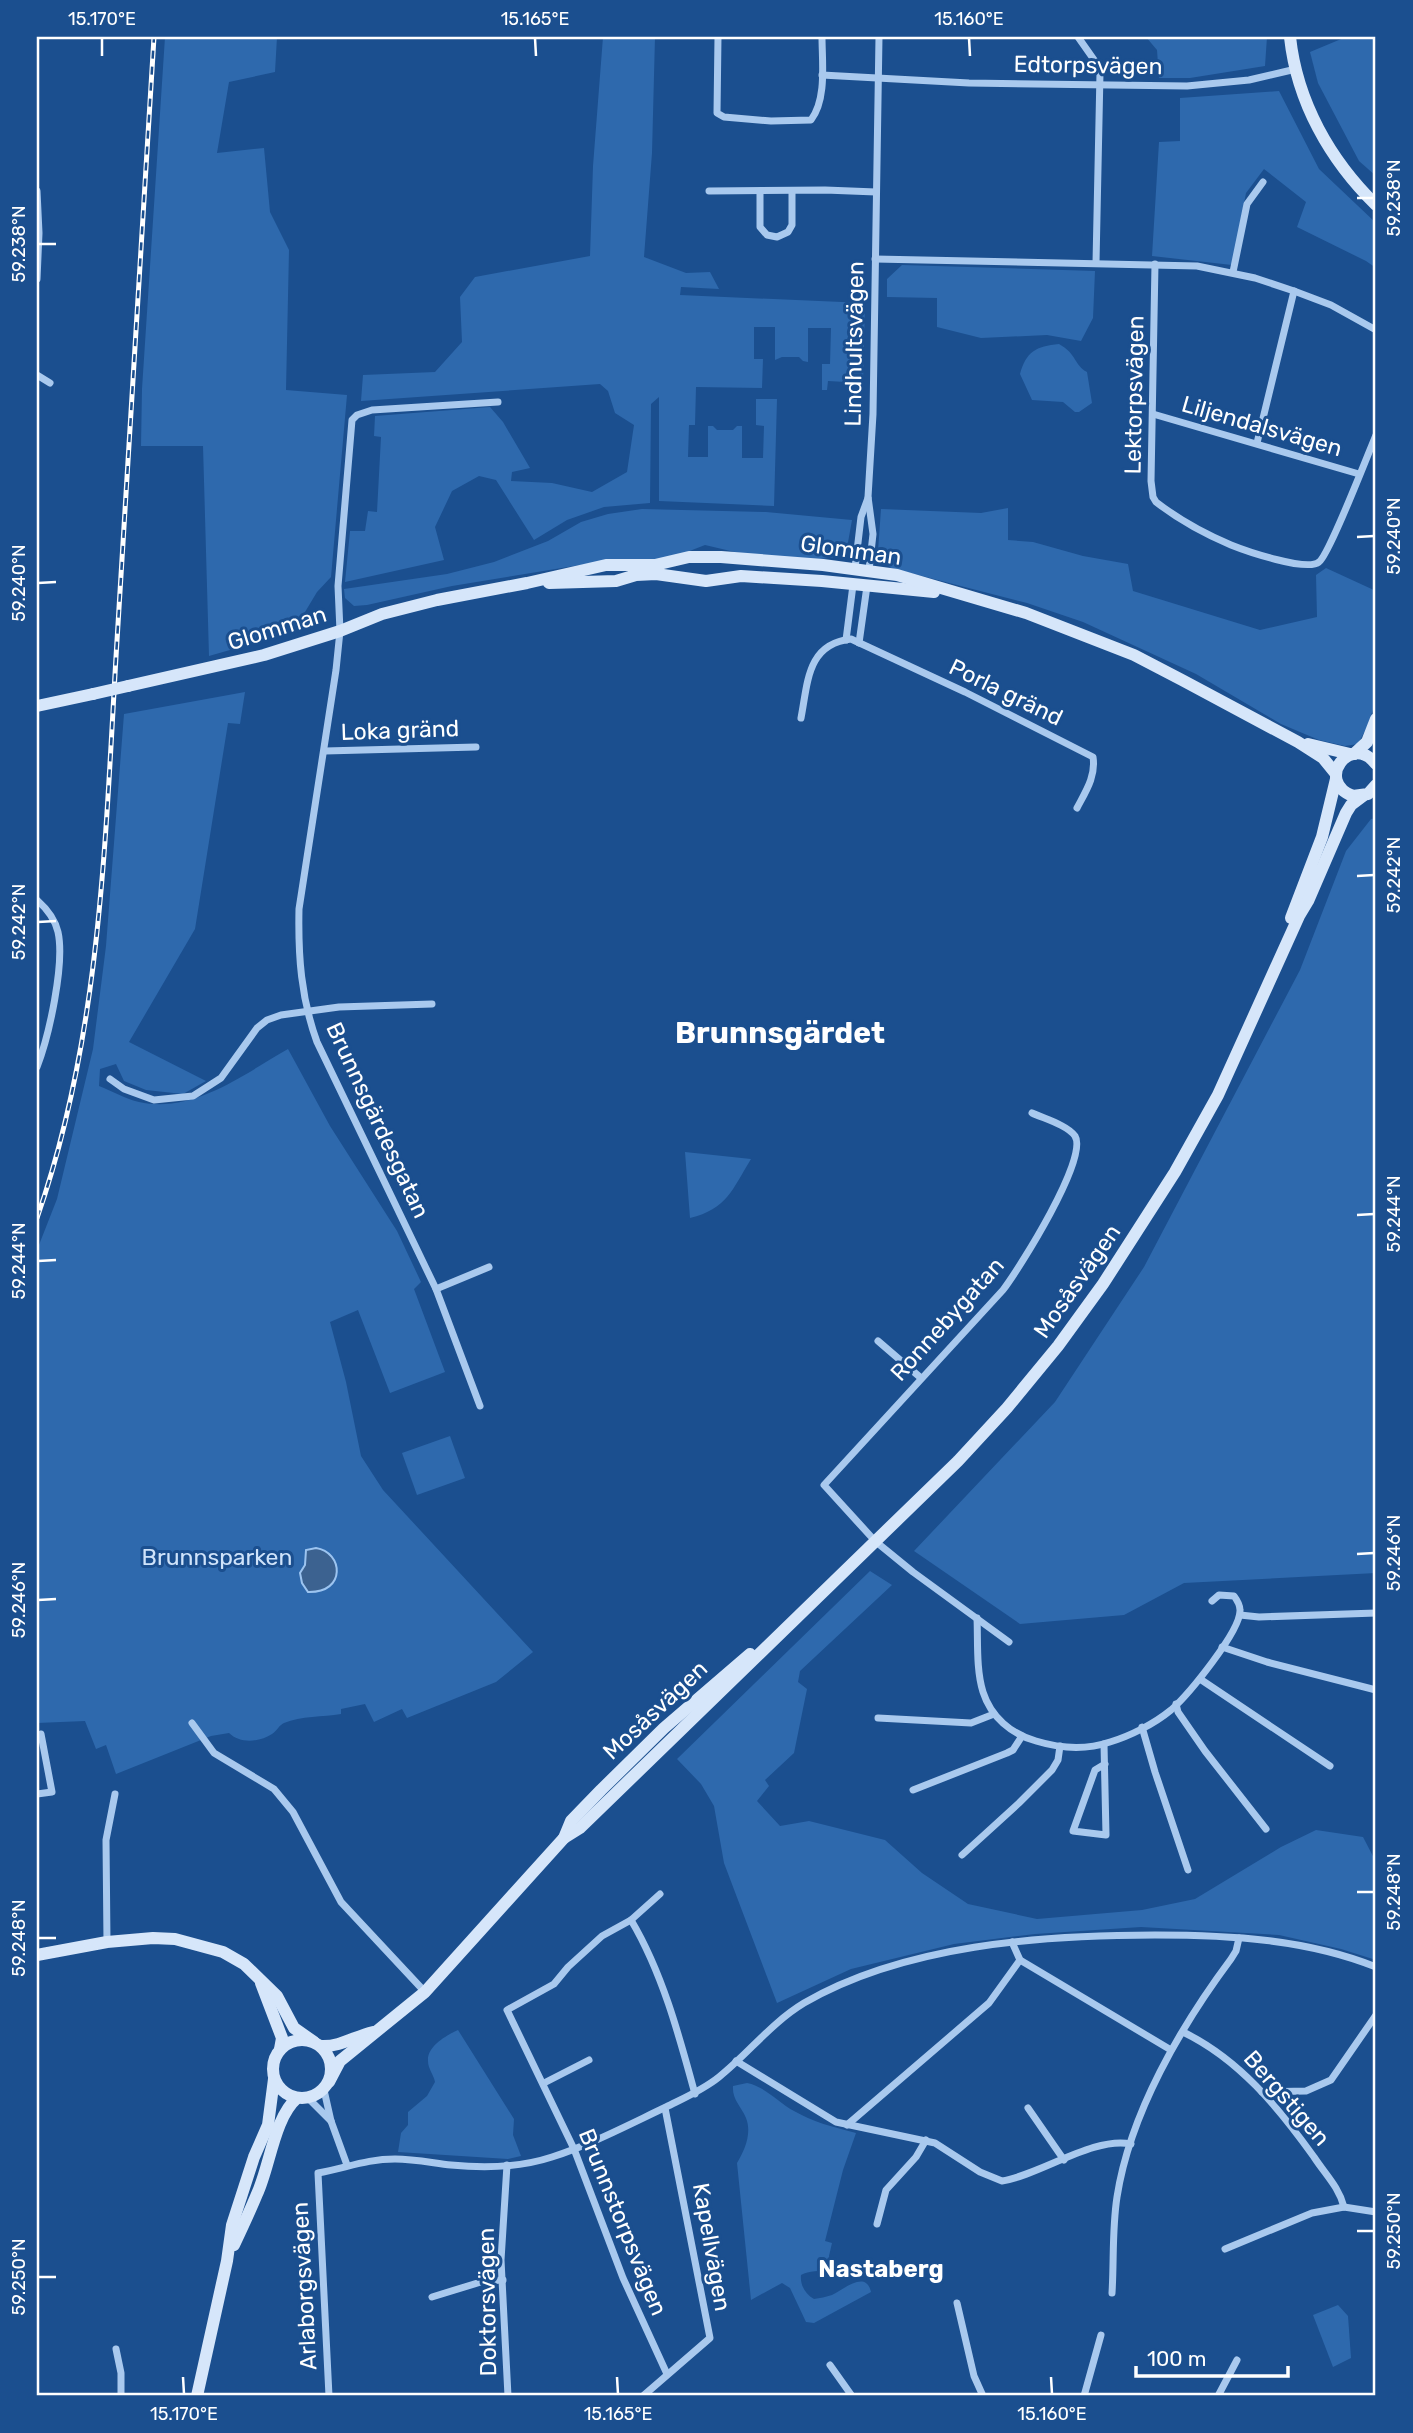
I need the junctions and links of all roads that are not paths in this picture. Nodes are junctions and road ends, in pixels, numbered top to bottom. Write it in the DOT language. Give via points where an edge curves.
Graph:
graph roads {
  1 [pos="718,37"];
  2 [pos="822,37"];
  3 [pos="878,37"];
  4 [pos="1078,37"];
  5 [pos="1290,37"];
  6 [pos="1296,69"];
  7 [pos="822,75"];
  8 [pos="878,79"];
  9 [pos="1100,85"];
  10 [pos="1263,182"];
  11 [pos="37,191"];
  12 [pos="709,191"];
  13 [pos="760,191"];
  14 [pos="792,191"];
  15 [pos="876,192"];
  16 [pos="1376,205"];
  17 [pos="875,259"];
  18 [pos="1096,262"];
  19 [pos="1155,264"];
  20 [pos="1233,272"];
  21 [pos="37,279"];
  22 [pos="1294,290"];
  23 [pos="1376,331"];
  24 [pos="37,374"];
  25 [pos="50,383"];
  26 [pos="498,402"];
  27 [pos="1153,414"];
  28 [pos="1376,435"];
  29 [pos="1257,443"];
  30 [pos="1359,474"];
  31 [pos="868,497"];
  32 [pos="855,568"];
  33 [pos="869,570"];
  34 [pos="527,583"];
  35 [pos="853,585"];
  36 [pos="867,586"];
  37 [pos="960,595"];
  38 [pos="340,631"];
  39 [pos="849,640"];
  40 [pos="859,643"];
  41 [pos="37,706"];
  42 [pos="801,718"];
  43 [pos="1376,719"];
  44 [pos="1298,742"];
  45 [pos="476,747"];
  46 [pos="325,751"];
  47 [pos="1352,754"];
  48 [pos="1376,764"];
  49 [pos="1336,777"];
  50 [pos="1371,792"];
  51 [pos="1077,808"];
  52 [pos="1316,870"];
  53 [pos="37,900"];
  54 [pos="432,1004"];
  55 [pos="306,1012"];
  56 [pos="37,1067"];
  57 [pos="110,1079"];
  58 [pos="1032,1113"];
  59 [pos="489,1267"];
  60 [pos="436,1289"];
  61 [pos="878,1341"];
  62 [pos="921,1378"];
  63 [pos="480,1406"];
  64 [pos="874,1541"];
  65 [pos="1212,1601"];
  66 [pos="1376,1613"];
  67 [pos="1240,1615"];
  68 [pos="977,1618"];
  69 [pos="1009,1642"];
  70 [pos="1222,1647"];
  71 [pos="1200,1679"];
  72 [pos="1376,1690"];
  73 [pos="1176,1704"];
  74 [pos="994,1714"];
  75 [pos="878,1718"];
  76 [pos="192,1723"];
  77 [pos="1142,1727"];
  78 [pos="41,1734"];
  79 [pos="1022,1736"];
  80 [pos="1104,1744"];
  81 [pos="1060,1746"];
  82 [pos="1105,1764"];
  83 [pos="1330,1766"];
  84 [pos="914,1790"];
  85 [pos="37,1794"];
  86 [pos="115,1794"];
  87 [pos="1266,1829"];
  88 [pos="962,1855"];
  89 [pos="1188,1870"];
  90 [pos="660,1894"];
  91 [pos="631,1920"];
  92 [pos="1239,1938"];
  93 [pos="107,1942"];
  94 [pos="1012,1942"];
  95 [pos="37,1955"];
  96 [pos="1020,1960"];
  97 [pos="1376,1967"];
  98 [pos="260,1980"];
  99 [pos="425,1992"];
  100 [pos="1376,2015"];
  101 [pos="377,2031"];
  102 [pos="1183,2032"];
  103 [pos="318,2044"];
  104 [pos="280,2049"];
  105 [pos="1171,2050"];
  106 [pos="589,2060"];
  107 [pos="736,2062"];
  108 [pos="274,2079"];
  109 [pos="544,2083"];
  110 [pos="327,2086"];
  111 [pos="1262,2092"];
  112 [pos="695,2094"];
  113 [pos="302,2098"];
  114 [pos="665,2108"];
  115 [pos="1028,2108"];
  116 [pos="331,2121"];
  117 [pos="847,2125"];
  118 [pos="926,2140"];
  119 [pos="1132,2144"];
  120 [pos="574,2149"];
  121 [pos="1064,2160"];
  122 [pos="346,2165"];
  123 [pos="507,2165"];
  124 [pos="1344,2207"];
  125 [pos="1376,2212"];
  126 [pos="877,2224"];
  127 [pos="1225,2249"];
  128 [pos="227,2261"];
  129 [pos="503,2280"];
  130 [pos="1112,2293"];
  131 [pos="432,2297"];
  132 [pos="957,2303"];
  133 [pos="1101,2335"];
  134 [pos="116,2349"];
  135 [pos="1237,2360"];
  136 [pos="830,2365"];
  137 [pos="667,2374"];
  138 [pos="121,2396"];
  139 [pos="197,2396"];
  140 [pos="329,2396"];
  141 [pos="508,2396"];
  142 [pos="643,2396"];
  143 [pos="852,2396"];
  144 [pos="983,2396"];
  145 [pos="1084,2396"];
  146 [pos="1218,2396"];
  1 -- 7 [label="street" via="716,106 723,117 811,120 818,111"];
  2 -- 7 [label="street"];
  3 -- 8 [label="street, Lindhultsvägen"];
  4 -- 9 [label="street" via="1097,64"];
  5 -- 6 [label="main road"];
  6 -- 9 [label="street, Edtorpsvägen" via="1206,85"];
  6 -- 16 [label="main road" via="1308,109 1328,147"];
  7 -- 8 [label="street, Edtorpsvägen"];
  8 -- 9 [label="street, Edtorpsvägen"];
  8 -- 15 [label="street, Lindhultsvägen"];
  9 -- 18 [label="street"];
  10 -- 20 [label="street" via="1247,204"];
  11 -- 21 [label="street"];
  12 -- 13 [label="street"];
  13 -- 14 [label="street"];
  13 -- 14 [label="street" via="760,227 777,237 792,225"];
  14 -- 15 [label="street"];
  15 -- 17 [label="street, Lindhultsvägen"];
  17 -- 18 [label="street"];
  17 -- 31 [label="street, Lindhultsvägen"];
  18 -- 19 [label="street"];
  19 -- 20 [label="street"];
  19 -- 27 [label="street, Lektorpsvägen"];
  20 -- 22 [label="street"];
  22 -- 23 [label="street"];
  22 -- 29 [label="street"];
  24 -- 25 [label="street"];
  26 -- 38 [label="street, Brunnsgärdesgatan" via="372,410 352,420 338,586"];
  27 -- 29 [label="street, Liljendalsvägen"];
  27 -- 30 [label="street, Lektorpsvägen" via="1156,502 1232,545 1283,561 1306,566 1322,561"];
  28 -- 30 [label="street, Lektorpsvägen"];
  29 -- 30 [label="street, Liljendalsvägen"];
  31 -- 32 [label="street, Lindhultsvägen"];
  31 -- 33 [label="street, Lindhultsvägen" via="873,534"];
  32 -- 33 [label="main road, Glomman"];
  32 -- 34 [label="main road, Glomman" via="699,556 655,565 606,565"];
  32 -- 35 [label="main road"];
  33 -- 36 [label="main road"];
  33 -- 37 [label="main road, Glomman"];
  34 -- 35 [label="main road, Glomman" via="656,574 697,580 741,576"];
  34 -- 38 [label="main road, Glomman" via="382,614"];
  35 -- 36 [label="main road, Glomman"];
  35 -- 39 [label="street"];
  36 -- 37 [label="main road, Glomman"];
  36 -- 40 [label="street"];
  37 -- 44 [label="main road, Glomman" via="1026,613 1122,650"];
  38 -- 41 [label="main road, Glomman, bridge" via="234,663"];
  38 -- 46 [label="street, Brunnsgärdesgatan"];
  39 -- 40 [label="street, Porla gränd"];
  39 -- 42 [label="street" via="824,649 812,663"];
  40 -- 51 [label="street, Porla gränd" via="1093,757 1091,781"];
  43 -- 47 [label="main road" via="1367,742"];
  44 -- 47 [label="main road, Glomman"];
  44 -- 49 [label="main road, Glomman" via="1324,758"];
  45 -- 46 [label="street, Loka gränd"];
  46 -- 55 [label="street, Brunnsgärdesgatan" via="299,909 299,967"];
  47 -- 48 [label="main road, Glomman" via="1366,755"];
  47 -- 49 [label="main road" via="1341,761"];
  49 -- 50 [label="main road, Glomman" via="1344,792 1353,796"];
  49 -- 52 [label="main road, Mosåsvägen"];
  50 -- 52 [label="main road, Mosåsvägen" via="1346,813"];
  52 -- 64 [label="main road, Mosåsvägen" via="1218,1095 1103,1284 1007,1408"];
  53 -- 56 [label="street" via="58,930 60,953"];
  54 -- 55 [label="street"];
  55 -- 57 [label="street" via="267,1020 220,1078 193,1096 154,1100"];
  55 -- 60 [label="street, Brunnsgärdesgatan"];
  58 -- 62 [label="street, Ronnebygatan" via="1076,1137 1076,1158 1019,1269"];
  59 -- 60 [label="street"];
  60 -- 63 [label="street, Brunnsgärdesgatan"];
  61 -- 62 [label="street"];
  62 -- 64 [label="street, Ronnebygatan" via="824,1485"];
  64 -- 68 [label="street"];
  64 -- 99 [label="main road, Mosåsvägen" via="580,1828 564,1838"];
  65 -- 67 [label="street" via="1219,1595 1234,1596"];
  66 -- 67 [label="street"];
  67 -- 70 [label="street"];
  68 -- 69 [label="street"];
  68 -- 74 [label="street" via="982,1689"];
  70 -- 71 [label="street"];
  70 -- 72 [label="street"];
  71 -- 73 [label="street"];
  71 -- 83 [label="street"];
  73 -- 77 [label="street"];
  73 -- 87 [label="street" via="1205,1751"];
  74 -- 75 [label="street" via="971,1723"];
  74 -- 79 [label="street"];
  76 -- 99 [label="street" via="214,1753 274,1789 293,1812 341,1902"];
  77 -- 80 [label="street"];
  77 -- 89 [label="street"];
  78 -- 85 [label="street" via="52,1792"];
  79 -- 81 [label="street"];
  79 -- 84 [label="street" via="1013,1750"];
  80 -- 81 [label="street"];
  80 -- 82 [label="street"];
  81 -- 88 [label="street" via="1052,1770"];
  82 -- 82 [label="street" via="1106,1835 1073,1831 1095,1770"];
  86 -- 93 [label="street" via="106,1840"];
  90 -- 91 [label="street"];
  91 -- 109 [label="street, Brunnstorpsvägen" via="602,1936 554,1984 508,2010"];
  91 -- 112 [label="street" via="674,2023"];
  92 -- 94 [label="street" via="1115,1935"];
  92 -- 97 [label="street" via="1321,1949"];
  92 -- 102 [label="street" via="1236,1951"];
  93 -- 95 [label="main road"];
  93 -- 98 [label="main road" via="153,1938 187,1942 223,1952"];
  94 -- 96 [label="street"];
  94 -- 107 [label="street" via="915,1960 842,1984 787,2014"];
  96 -- 105 [label="street"];
  96 -- 117 [label="street" via="989,2003"];
  98 -- 103 [label="main road" via="277,1996 294,2028"];
  98 -- 104 [label="main road" via="282,2038"];
  99 -- 101 [label="main road, Mosåsvägen"];
  100 -- 111 [label="street" via="1331,2080 1306,2091"];
  101 -- 103 [label="main road, Mosåsvägen" via="338,2046"];
  101 -- 110 [label="main road, Mosåsvägen" via="340,2061"];
  102 -- 105 [label="street"];
  102 -- 111 [label="street, Bergstigen" via="1224,2056"];
  103 -- 104 [label="main road" via="292,2041"];
  103 -- 110 [label="main road" via="331,2061"];
  104 -- 108 [label="main road"];
  105 -- 119 [label="street"];
  106 -- 109 [label="street"];
  107 -- 112 [label="street"];
  107 -- 117 [label="street"];
  108 -- 113 [label="main road" via="281,2090"];
  108 -- 128 [label="main road" via="268,2125 236,2214"];
  109 -- 120 [label="street, Brunnstorpsvägen"];
  110 -- 113 [label="main road" via="317,2096"];
  110 -- 116 [label="street"];
  111 -- 124 [label="street, Bergstigen" via="1337,2188"];
  112 -- 114 [label="street"];
  113 -- 116 [label="street"];
  113 -- 128 [label="main road" via="291,2104 281,2124 258,2194"];
  114 -- 120 [label="street"];
  114 -- 137 [label="street, Kapellvägen" via="710,2337"];
  115 -- 121 [label="street"];
  116 -- 122 [label="street"];
  117 -- 118 [label="street"];
  118 -- 121 [label="street" via="1002,2181"];
  118 -- 126 [label="street" via="886,2190"];
  119 -- 121 [label="street" via="1103,2145"];
  119 -- 130 [label="street" via="1118,2194"];
  120 -- 123 [label="street"];
  120 -- 137 [label="street, Brunnstorpsvägen" via="623,2278"];
  122 -- 123 [label="street" via="377,2159"];
  122 -- 140 [label="street, Arlaborgsvägen" via="318,2173"];
  123 -- 129 [label="street, Doktorsvägen"];
  124 -- 125 [label="street"];
  124 -- 127 [label="street" via="1304,2216"];
  128 -- 139 [label="main road"];
  129 -- 131 [label="street"];
  129 -- 141 [label="street, Doktorsvägen"];
  132 -- 144 [label="street"];
  133 -- 145 [label="street"];
  134 -- 138 [label="street"];
  135 -- 146 [label="street"];
  136 -- 143 [label="street"];
  137 -- 142 [label="street"];
}
